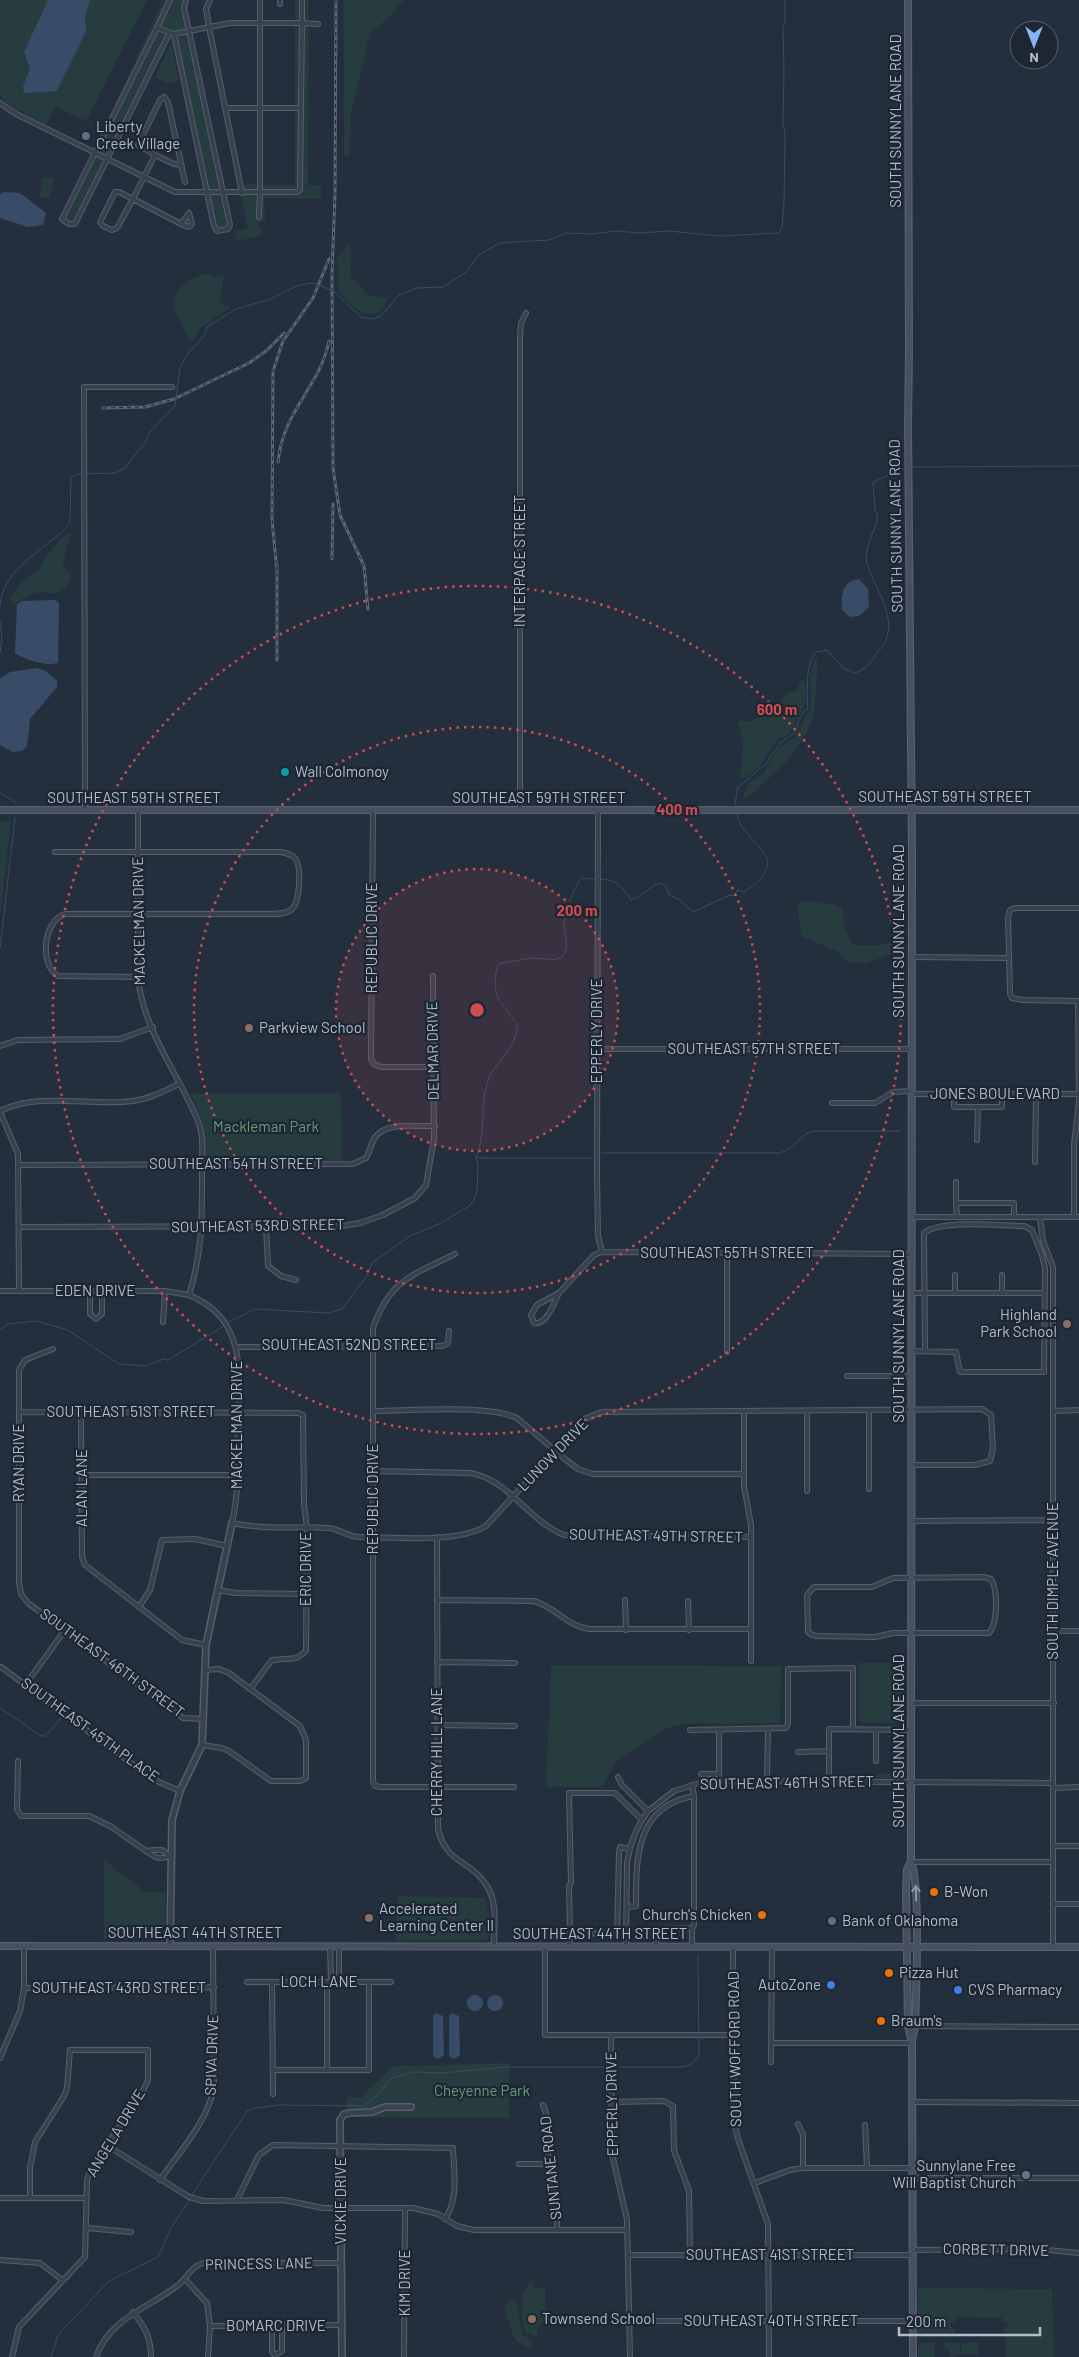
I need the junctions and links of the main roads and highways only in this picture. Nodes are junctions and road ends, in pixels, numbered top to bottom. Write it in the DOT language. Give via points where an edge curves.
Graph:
graph roads {
  1 [pos="908,0"];
  2 [pos="0,810"];
  3 [pos="911,810"];
  4 [pos="1079,810"];
  5 [pos="911,1862"];
  6 [pos="0,1946"];
  7 [pos="906,1946"];
  8 [pos="916,1946"];
  9 [pos="1079,1947"];
  10 [pos="912,2044"];
  11 [pos="913,2357"];
  1 -- 3 [label="main road, SOUTH SUNNYLANE ROAD"];
  2 -- 3 [label="main road, SOUTHEAST 59TH STREET"];
  3 -- 4 [label="main road, SOUTHEAST 59TH STREET"];
  3 -- 5 [label="main road, SOUTH SUNNYLANE ROAD"];
  5 -- 7 [label="main road, SOUTH SUNNYLANE ROAD" via="907,1869"];
  8 -- 5 [label="main road, SOUTH SUNNYLANE ROAD, one-way" via="915,1869"];
  6 -- 7 [label="main road, SOUTHEAST 44TH STREET"];
  7 -- 8 [label="main road, SOUTHEAST 44TH STREET"];
  7 -- 10 [label="main road, SOUTH SUNNYLANE ROAD" via="908,2026"];
  8 -- 9 [label="main road, SOUTHEAST 44TH STREET"];
  8 -- 10 [label="main road, SOUTH SUNNYLANE ROAD"];
  10 -- 11 [label="main road, SOUTH SUNNYLANE ROAD"];
}
